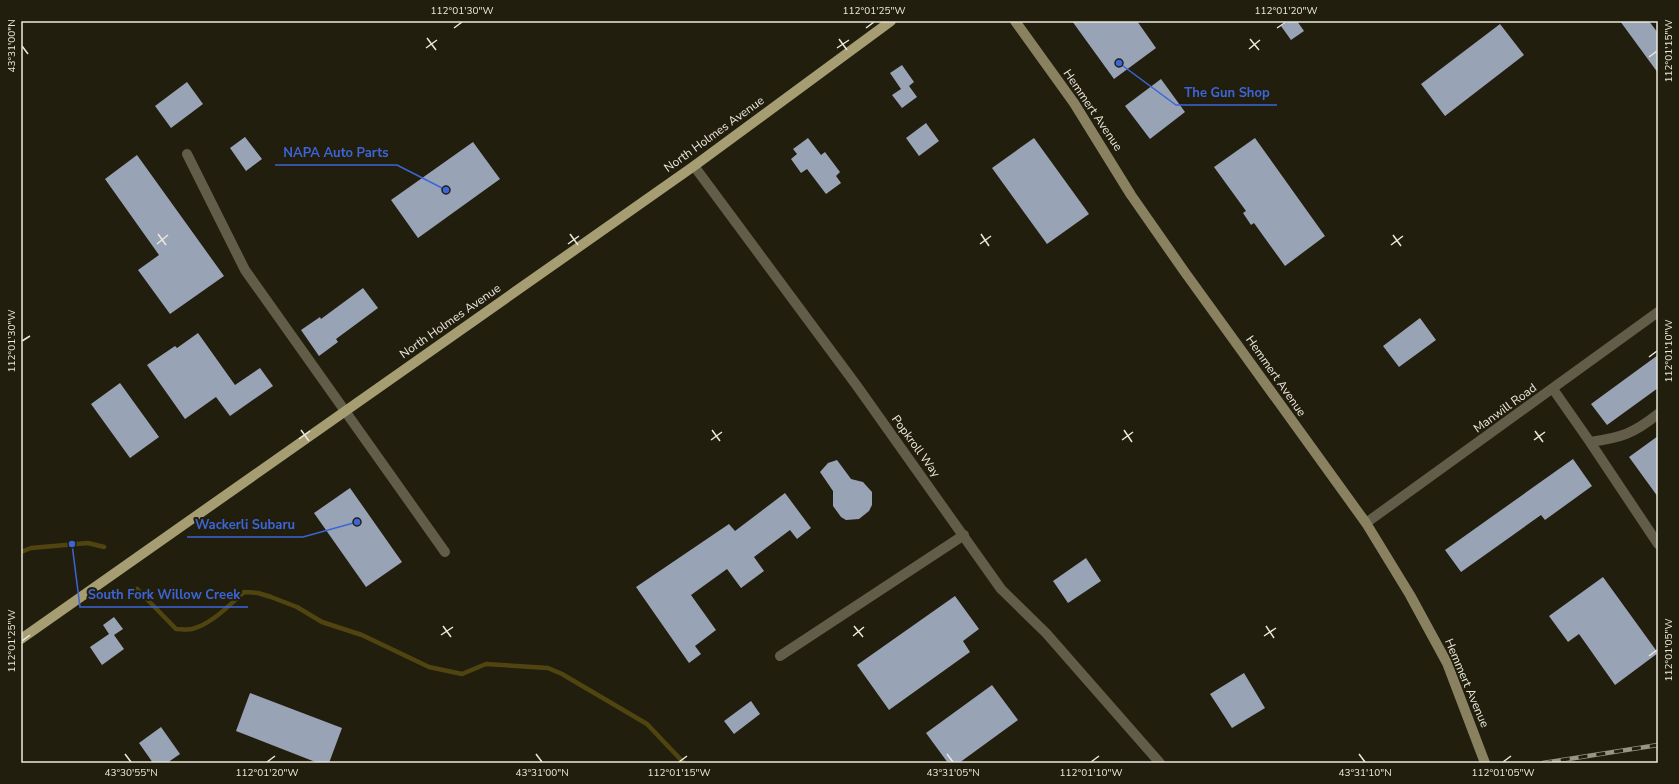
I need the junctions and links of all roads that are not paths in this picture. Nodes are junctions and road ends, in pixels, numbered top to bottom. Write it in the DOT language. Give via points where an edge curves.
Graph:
graph roads {
  1 [pos="891,21"];
  2 [pos="1015,21"];
  3 [pos="187,154"];
  4 [pos="694,166"];
  5 [pos="1658,312"];
  6 [pos="1553,389"];
  7 [pos="345,411"];
  8 [pos="1658,414"];
  9 [pos="1590,442"];
  10 [pos="1366,523"];
  11 [pos="964,535"];
  12 [pos="1658,544"];
  13 [pos="445,552"];
  14 [pos="21,639"];
  15 [pos="780,656"];
  16 [pos="1160,763"];
  17 [pos="1485,763"];
  1 -- 4 [label="main road, North Holmes Avenue"];
  2 -- 10 [label="street, Hemmert Avenue" via="1074,103 1131,195 1184,271"];
  3 -- 7 [label="street" via="245,270"];
  4 -- 7 [label="main road, North Holmes Avenue"];
  4 -- 11 [label="street, Popkroll Way"];
  5 -- 6 [label="street, Manwill Road"];
  6 -- 9 [label="street"];
  6 -- 10 [label="street, Manwill Road"];
  7 -- 13 [label="street"];
  7 -- 14 [label="main road, North Holmes Avenue"];
  8 -- 9 [label="street" via="1646,424 1619,438"];
  9 -- 12 [label="street"];
  10 -- 17 [label="street, Hemmert Avenue" via="1410,595 1447,663"];
  11 -- 15 [label="street"];
  11 -- 16 [label="street, Popkroll Way" via="1001,589 1046,633"];
}
